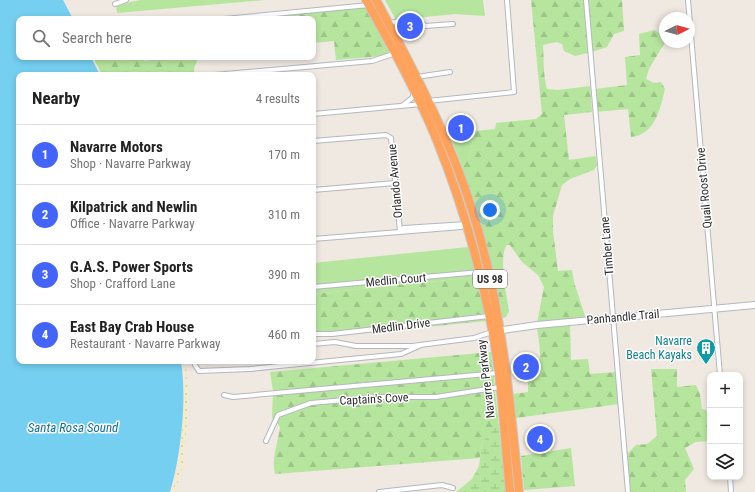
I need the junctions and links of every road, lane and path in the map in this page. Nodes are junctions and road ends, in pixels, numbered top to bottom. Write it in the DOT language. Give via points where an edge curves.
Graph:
graph roads {
  1 [pos="126,0"];
  2 [pos="507,0"];
  3 [pos="586,0"];
  4 [pos="688,0"];
  5 [pos="370,2"];
  6 [pos="115,4"];
  7 [pos="250,16"];
  8 [pos="389,23"];
  9 [pos="453,24"];
  10 [pos="398,49"];
  11 [pos="248,72"];
  12 [pos="450,72"];
  13 [pos="417,77"];
  14 [pos="415,92"];
  15 [pos="425,103"];
  16 [pos="401,106"];
  17 [pos="316,114"];
  18 [pos="316,142"];
  19 [pos="396,183"];
  20 [pos="316,190"];
  21 [pos="468,196"];
  22 [pos="467,224"];
  23 [pos="400,231"];
  24 [pos="316,239"];
  25 [pos="480,272"];
  26 [pos="316,287"];
  27 [pos="494,299"];
  28 [pos="755,305"];
  29 [pos="714,309"];
  30 [pos="490,316"];
  31 [pos="613,318"];
  32 [pos="496,330"];
  33 [pos="316,334"];
  34 [pos="316,344"];
  35 [pos="421,345"];
  36 [pos="316,362"];
  37 [pos="194,364"];
  38 [pos="294,364"];
  39 [pos="720,372"];
  40 [pos="498,373"];
  41 [pos="500,387"];
  42 [pos="224,395"];
  43 [pos="266,441"];
  44 [pos="730,480"];
  45 [pos="453,488"];
  46 [pos="379,492"];
  47 [pos="510,492"];
  48 [pos="519,492"];
  49 [pos="628,492"];
  50 [pos="731,492"];
  1 -- 6 [label="street"];
  2 -- 15 [label="street" via="514,92"];
  3 -- 31 [label="street, Timber Lane"];
  4 -- 29 [label="street, Quail Roost Drive"];
  5 -- 7 [label="street"];
  5 -- 8 [label="highway, Navarre Parkway / US 98"];
  5 -- 10 [label="highway, Navarre Parkway / US 98"];
  8 -- 9 [label="street" via="417,18 425,26"];
  8 -- 10 [label="highway, Navarre Parkway / US 98"];
  10 -- 11 [label="street" via="390,55 372,61"];
  10 -- 13 [label="highway, Navarre Parkway / US 98"];
  10 -- 14 [label="highway, Navarre Parkway / US 98"];
  12 -- 13 [label="street"];
  13 -- 15 [label="highway, Navarre Parkway / US 98"];
  14 -- 15 [label="highway, Navarre Parkway / US 98"];
  14 -- 16 [label="street" via="412,98"];
  15 -- 16 [label="street"];
  15 -- 21 [label="highway, Navarre Parkway / US 98"];
  15 -- 22 [label="highway, Navarre Parkway / US 98"];
  16 -- 17 [label="street"];
  18 -- 19 [label="street, Orlando Avenue" via="389,136 392,140"];
  19 -- 20 [label="street"];
  19 -- 23 [label="street, Orlando Avenue"];
  21 -- 22 [label="highway"];
  21 -- 27 [label="highway, Navarre Parkway / US 98"];
  22 -- 23 [label="street" via="461,227"];
  22 -- 25 [label="highway, Navarre Parkway / US 98"];
  22 -- 27 [label="highway" via="474,230"];
  23 -- 24 [label="street"];
  25 -- 26 [label="street, Medlin Court"];
  25 -- 30 [label="highway, Navarre Parkway / US 98"];
  27 -- 32 [label="highway, Navarre Parkway / US 98"];
  28 -- 29 [label="street, Panhandle Trail"];
  29 -- 31 [label="street, Panhandle Trail"];
  29 -- 39 [label="street, Quail Roost Drive"];
  30 -- 32 [label="highway, Navarre Parkway / US 98"];
  30 -- 33 [label="street, Medlin Drive"];
  31 -- 32 [label="street, Panhandle Trail"];
  31 -- 49 [label="street, Timber Lane"];
  32 -- 35 [label="street" via="474,338"];
  32 -- 40 [label="highway, Navarre Parkway / US 98"];
  32 -- 48 [label="highway, Navarre Parkway / US 98" via="508,387"];
  34 -- 35 [label="street"];
  35 -- 36 [label="street" via="401,354"];
  37 -- 38 [label="street" via="199,371"];
  40 -- 41 [label="highway, Navarre Parkway / US 98"];
  40 -- 42 [label="street" via="233,397"];
  41 -- 43 [label="street, Captain's Cove" via="436,397 378,397 311,403 278,415"];
  41 -- 47 [label="highway, Navarre Parkway / US 98"];
  44 -- 50 [label="street"];
  45 -- 46 [label="street" via="442,485"];
}
